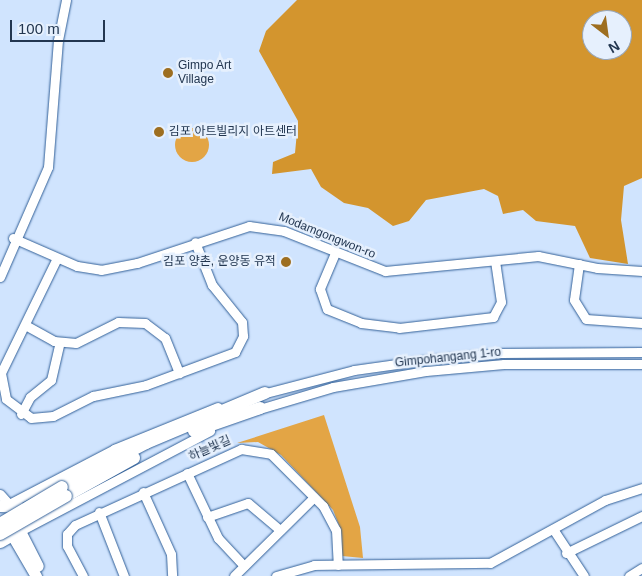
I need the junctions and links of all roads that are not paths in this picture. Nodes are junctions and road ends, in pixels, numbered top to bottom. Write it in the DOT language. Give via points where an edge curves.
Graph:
graph roads {
  1 [pos="60,0"];
  2 [pos="66,0"];
  3 [pos="15,239"];
  4 [pos="195,242"];
  5 [pos="335,253"];
  6 [pos="57,258"];
  7 [pos="495,261"];
  8 [pos="579,264"];
  9 [pos="0,267"];
  10 [pos="642,271"];
  11 [pos="0,277"];
  12 [pos="642,323"];
  13 [pos="27,326"];
  14 [pos="60,342"];
  15 [pos="642,352"];
  16 [pos="642,364"];
  17 [pos="179,373"];
  18 [pos="265,393"];
  19 [pos="260,408"];
  20 [pos="21,414"];
  21 [pos="187,472"];
  22 [pos="642,488"];
  23 [pos="64,492"];
  24 [pos="143,492"];
  25 [pos="0,494"];
  26 [pos="314,496"];
  27 [pos="5,505"];
  28 [pos="99,512"];
  29 [pos="207,516"];
  30 [pos="642,516"];
  31 [pos="0,524"];
  32 [pos="553,529"];
  33 [pos="280,530"];
  34 [pos="8,533"];
  35 [pos="0,542"];
  36 [pos="566,552"];
  37 [pos="338,565"];
  38 [pos="244,566"];
  39 [pos="642,568"];
  40 [pos="36,576"];
  41 [pos="44,576"];
  42 [pos="83,576"];
  43 [pos="124,576"];
  44 [pos="172,576"];
  45 [pos="234,576"];
  46 [pos="276,576"];
  47 [pos="584,576"];
  48 [pos="629,576"];
  1 -- 3 [label="street" via="52,43 47,153"];
  2 -- 3 [label="street" via="58,40 48,167"];
  3 -- 6 [label="street, Modamgongwon-ro"];
  3 -- 9 [label="street"];
  3 -- 11 [label="street"];
  4 -- 5 [label="street, Modamgongwon-ro" via="230,230 263,226"];
  4 -- 6 [label="street, Modamgongwon-ro" via="108,270 84,268"];
  4 -- 17 [label="street" via="212,285 240,318 243,336 231,356"];
  5 -- 7 [label="street, Modamgongwon-ro" via="395,272"];
  5 -- 7 [label="street" via="320,289 327,309 360,323 393,328 493,317 501,302"];
  6 -- 13 [label="street"];
  7 -- 8 [label="street, Modamgongwon-ro" via="549,256"];
  8 -- 10 [label="street, Modamgongwon-ro"];
  8 -- 12 [label="street" via="574,300 581,314 592,322"];
  13 -- 14 [label="street"];
  13 -- 20 [label="street" via="6,360 1,379 6,400"];
  14 -- 17 [label="street" via="83,341 118,322 140,322 165,338"];
  14 -- 20 [label="street" via="51,380 30,397"];
  15 -- 18 [label="street, Gimpohangang 1-ro" via="501,353 432,359 354,370"];
  16 -- 19 [label="street, Gimpohangang 1-ro" via="504,364 426,371 333,387"];
  17 -- 20 [label="street" via="93,396 48,418"];
  18 -- 23 [label="highway" via="146,444"];
  18 -- 27 [label="street, Gimpohangang 1-ro" via="154,430"];
  19 -- 23 [label="highway" via="154,449"];
  19 -- 34 [label="street, Gimpohangang 1-ro" via="143,462"];
  21 -- 24 [label="street, 하늘빛길"];
  21 -- 26 [label="street, 하늘빛길" via="241,449 258,449 276,458"];
  21 -- 29 [label="street, 하늘빛길"];
  22 -- 32 [label="street" via="611,497"];
  23 -- 31 [label="highway, bridge"];
  23 -- 34 [label="highway, bridge"];
  24 -- 28 [label="street, 하늘빛길"];
  24 -- 44 [label="street" via="171,554"];
  25 -- 27 [label="street"];
  26 -- 33 [label="street"];
  26 -- 37 [label="street, 하늘빛길" via="333,522"];
  27 -- 34 [label="main road" via="21,511"];
  28 -- 42 [label="street, 하늘빛길" via="67,534 67,546"];
  28 -- 43 [label="street"];
  29 -- 33 [label="street" via="248,503"];
  29 -- 38 [label="street, 하늘빛길" via="218,538"];
  30 -- 36 [label="street"];
  32 -- 36 [label="street"];
  32 -- 37 [label="street" via="483,564"];
  33 -- 38 [label="street"];
  34 -- 35 [label="main road"];
  34 -- 40 [label="main road"];
  34 -- 41 [label="main road"];
  36 -- 47 [label="street"];
  37 -- 46 [label="street" via="304,566"];
  38 -- 45 [label="street"];
  39 -- 48 [label="street"];
}
